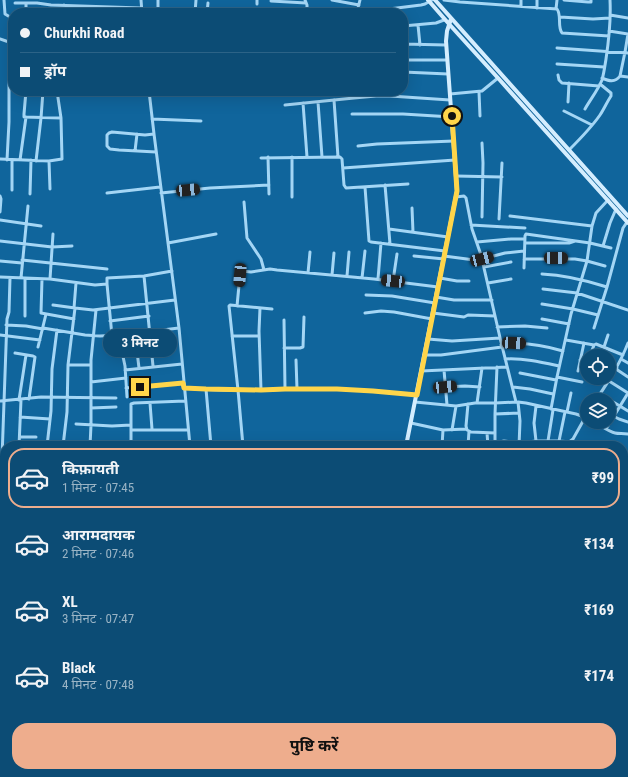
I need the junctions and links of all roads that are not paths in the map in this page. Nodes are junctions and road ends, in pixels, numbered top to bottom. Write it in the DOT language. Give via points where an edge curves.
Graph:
graph roads {
  1 [pos="68,0"];
  2 [pos="140,0"];
  3 [pos="332,0"];
  4 [pos="360,0"];
  5 [pos="431,0"];
  6 [pos="443,0"];
  7 [pos="490,0"];
  8 [pos="505,0"];
  9 [pos="521,0"];
  10 [pos="537,0"];
  11 [pos="556,0"];
  12 [pos="564,0"];
  13 [pos="591,0"];
  14 [pos="610,0"];
  15 [pos="271,1"];
  16 [pos="306,1"];
  17 [pos="466,1"];
  18 [pos="4,2"];
  19 [pos="14,2"];
  20 [pos="24,2"];
  21 [pos="42,2"];
  22 [pos="475,2"];
  23 [pos="0,3"];
  24 [pos="208,3"];
  25 [pos="490,4"];
  26 [pos="66,5"];
  27 [pos="359,5"];
  28 [pos="505,5"];
  29 [pos="439,6"];
  30 [pos="521,6"];
  31 [pos="100,7"];
  32 [pos="65,8"];
  33 [pos="141,8"];
  34 [pos="208,8"];
  35 [pos="397,8"];
  36 [pos="537,8"];
  37 [pos="556,9"];
  38 [pos="437,10"];
  39 [pos="8,16"];
  40 [pos="560,17"];
  41 [pos="610,17"];
  42 [pos="628,18"];
  43 [pos="451,19"];
  44 [pos="444,20"];
  45 [pos="449,24"];
  46 [pos="418,25"];
  47 [pos="408,26"];
  48 [pos="609,32"];
  49 [pos="628,34"];
  50 [pos="609,36"];
  51 [pos="408,44"];
  52 [pos="420,45"];
  53 [pos="446,45"];
  54 [pos="557,48"];
  55 [pos="607,51"];
  56 [pos="627,52"];
  57 [pos="408,60"];
  58 [pos="447,60"];
  59 [pos="557,64"];
  60 [pos="604,67"];
  61 [pos="408,72"];
  62 [pos="448,74"];
  63 [pos="558,75"];
  64 [pos="620,76"];
  65 [pos="628,77"];
  66 [pos="498,78"];
  67 [pos="602,78"];
  68 [pos="568,83"];
  69 [pos="599,85"];
  70 [pos="479,92"];
  71 [pos="450,94"];
  72 [pos="9,96"];
  73 [pos="26,96"];
  74 [pos="43,96"];
  75 [pos="58,96"];
  76 [pos="150,96"];
  77 [pos="334,100"];
  78 [pos="450,100"];
  79 [pos="318,102"];
  80 [pos="568,102"];
  81 [pos="303,103"];
  82 [pos="285,105"];
  83 [pos="585,109"];
  84 [pos="564,111"];
  85 [pos="352,114"];
  86 [pos="452,116"];
  87 [pos="480,116"];
  88 [pos="26,117"];
  89 [pos="41,118"];
  90 [pos="61,118"];
  91 [pos="152,119"];
  92 [pos="201,121"];
  93 [pos="592,125"];
  94 [pos="137,134"];
  95 [pos="154,134"];
  96 [pos="454,142"];
  97 [pos="482,142"];
  98 [pos="358,146"];
  99 [pos="569,150"];
  100 [pos="135,151"];
  101 [pos="156,152"];
  102 [pos="268,157"];
  103 [pos="292,157"];
  104 [pos="307,157"];
  105 [pos="322,157"];
  106 [pos="338,157"];
  107 [pos="262,158"];
  108 [pos="0,159"];
  109 [pos="7,160"];
  110 [pos="12,160"];
  111 [pos="20,160"];
  112 [pos="31,160"];
  113 [pos="36,160"];
  114 [pos="455,160"];
  115 [pos="49,161"];
  116 [pos="502,163"];
  117 [pos="343,168"];
  118 [pos="456,176"];
  119 [pos="483,177"];
  120 [pos="502,177"];
  121 [pos="408,184"];
  122 [pos="269,185"];
  123 [pos="385,185"];
  124 [pos="160,187"];
  125 [pos="365,187"];
  126 [pos="50,189"];
  127 [pos="12,190"];
  128 [pos="30,194"];
  129 [pos="107,194"];
  130 [pos="161,194"];
  131 [pos="269,194"];
  132 [pos="0,196"];
  133 [pos="292,197"];
  134 [pos="456,197"];
  135 [pos="608,200"];
  136 [pos="244,202"];
  137 [pos="0,205"];
  138 [pos="28,206"];
  139 [pos="412,208"];
  140 [pos="616,210"];
  141 [pos="0,212"];
  142 [pos="627,213"];
  143 [pos="510,216"];
  144 [pos="482,217"];
  145 [pos="499,219"];
  146 [pos="0,220"];
  147 [pos="628,222"];
  148 [pos="25,224"];
  149 [pos="471,225"];
  150 [pos="41,226"];
  151 [pos="592,226"];
  152 [pos="526,228"];
  153 [pos="389,229"];
  154 [pos="413,232"];
  155 [pos="53,234"];
  156 [pos="216,234"];
  157 [pos="448,237"];
  158 [pos="525,239"];
  159 [pos="0,241"];
  160 [pos="575,241"];
  161 [pos="477,242"];
  162 [pos="168,243"];
  163 [pos="381,243"];
  164 [pos="525,243"];
  165 [pos="590,243"];
  166 [pos="24,244"];
  167 [pos="390,244"];
  168 [pos="72,246"];
  169 [pos="603,246"];
  170 [pos="52,247"];
  171 [pos="611,248"];
  172 [pos="365,251"];
  173 [pos="524,251"];
  174 [pos="310,252"];
  175 [pos="349,252"];
  176 [pos="334,253"];
  177 [pos="397,254"];
  178 [pos="414,256"];
  179 [pos="444,256"];
  180 [pos="524,259"];
  181 [pos="482,260"];
  182 [pos="0,261"];
  183 [pos="22,261"];
  184 [pos="587,261"];
  185 [pos="511,262"];
  186 [pos="51,263"];
  187 [pos="605,266"];
  188 [pos="484,267"];
  189 [pos="524,268"];
  190 [pos="108,269"];
  191 [pos="264,270"];
  192 [pos="172,271"];
  193 [pos="308,273"];
  194 [pos="542,274"];
  195 [pos="332,275"];
  196 [pos="144,276"];
  197 [pos="347,276"];
  198 [pos="0,278"];
  199 [pos="10,278"];
  200 [pos="21,278"];
  201 [pos="26,278"];
  202 [pos="362,278"];
  203 [pos="440,278"];
  204 [pos="42,279"];
  205 [pos="50,279"];
  206 [pos="378,279"];
  207 [pos="511,279"];
  208 [pos="581,279"];
  209 [pos="393,281"];
  210 [pos="469,281"];
  211 [pos="76,283"];
  212 [pos="488,283"];
  213 [pos="107,284"];
  214 [pos="438,287"];
  215 [pos="607,287"];
  216 [pos="543,289"];
  217 [pos="577,293"];
  218 [pos="366,295"];
  219 [pos="436,297"];
  220 [pos="175,300"];
  221 [pos="492,300"];
  222 [pos="602,302"];
  223 [pos="435,303"];
  224 [pos="147,304"];
  225 [pos="542,304"];
  226 [pos="53,305"];
  227 [pos="237,306"];
  228 [pos="75,308"];
  229 [pos="260,308"];
  230 [pos="109,309"];
  231 [pos="272,309"];
  232 [pos="573,309"];
  233 [pos="96,310"];
  234 [pos="628,310"];
  235 [pos="364,313"];
  236 [pos="433,313"];
  237 [pos="46,314"];
  238 [pos="598,315"];
  239 [pos="25,316"];
  240 [pos="149,316"];
  241 [pos="495,316"];
  242 [pos="304,317"];
  243 [pos="74,319"];
  244 [pos="432,319"];
  245 [pos="542,319"];
  246 [pos="284,320"];
  247 [pos="110,321"];
  248 [pos="569,324"];
  249 [pos="6,325"];
  250 [pos="497,327"];
  251 [pos="43,328"];
  252 [pos="179,328"];
  253 [pos="547,328"];
  254 [pos="594,328"];
  255 [pos="57,330"];
  256 [pos="150,332"];
  257 [pos="72,333"];
  258 [pos="0,335"];
  259 [pos="6,335"];
  260 [pos="120,335"];
  261 [pos="608,335"];
  262 [pos="93,336"];
  263 [pos="112,336"];
  264 [pos="232,336"];
  265 [pos="259,336"];
  266 [pos="428,338"];
  267 [pos="500,338"];
  268 [pos="40,340"];
  269 [pos="566,340"];
  270 [pos="136,343"];
  271 [pos="584,343"];
  272 [pos="628,343"];
  273 [pos="594,345"];
  274 [pos="502,346"];
  275 [pos="604,347"];
  276 [pos="38,348"];
  277 [pos="284,348"];
  278 [pos="627,348"];
  279 [pos="583,349"];
  280 [pos="593,349"];
  281 [pos="0,351"];
  282 [pos="6,351"];
  283 [pos="563,351"];
  284 [pos="15,353"];
  285 [pos="26,355"];
  286 [pos="424,355"];
  287 [pos="623,355"];
  288 [pos="505,359"];
  289 [pos="621,359"];
  290 [pos="296,360"];
  291 [pos="580,360"];
  292 [pos="628,363"];
  293 [pos="182,364"];
  294 [pos="68,365"];
  295 [pos="91,365"];
  296 [pos="154,366"];
  297 [pos="559,366"];
  298 [pos="497,367"];
  299 [pos="506,367"];
  300 [pos="139,368"];
  301 [pos="482,368"];
  302 [pos="616,368"];
  303 [pos="125,370"];
  304 [pos="444,370"];
  305 [pos="421,371"];
  306 [pos="578,371"];
  307 [pos="520,373"];
  308 [pos="628,377"];
  309 [pos="126,378"];
  310 [pos="556,378"];
  311 [pos="91,382"];
  312 [pos="580,382"];
  313 [pos="183,383"];
  314 [pos="616,385"];
  315 [pos="445,387"];
  316 [pos="480,387"];
  317 [pos="513,387"];
  318 [pos="126,388"];
  319 [pos="184,388"];
  320 [pos="206,389"];
  321 [pos="285,389"];
  322 [pos="297,389"];
  323 [pos="238,390"];
  324 [pos="261,390"];
  325 [pos="572,393"];
  326 [pos="628,393"];
  327 [pos="553,394"];
  328 [pos="417,395"];
  329 [pos="127,397"];
  330 [pos="51,398"];
  331 [pos="67,398"];
  332 [pos="91,398"];
  333 [pos="116,398"];
  334 [pos="29,399"];
  335 [pos="20,400"];
  336 [pos="2,401"];
  337 [pos="185,401"];
  338 [pos="415,402"];
  339 [pos="517,402"];
  340 [pos="150,403"];
  341 [pos="477,403"];
  342 [pos="496,403"];
  343 [pos="468,404"];
  344 [pos="616,404"];
  345 [pos="447,405"];
  346 [pos="456,406"];
  347 [pos="536,406"];
  348 [pos="620,406"];
  349 [pos="116,407"];
  350 [pos="91,408"];
  351 [pos="552,409"];
  352 [pos="628,411"];
  353 [pos="566,412"];
  354 [pos="616,412"];
  355 [pos="519,413"];
  356 [pos="495,414"];
  357 [pos="580,415"];
  358 [pos="20,417"];
  359 [pos="616,418"];
  360 [pos="50,419"];
  361 [pos="2,422"];
  362 [pos="628,422"];
  363 [pos="411,423"];
  364 [pos="76,424"];
  365 [pos="91,425"];
  366 [pos="131,425"];
  367 [pos="580,427"];
  368 [pos="152,429"];
  369 [pos="606,429"];
  370 [pos="131,430"];
  371 [pos="188,430"];
  372 [pos="443,430"];
  373 [pos="452,430"];
  374 [pos="467,430"];
  375 [pos="486,433"];
  376 [pos="495,433"];
  377 [pos="628,434"];
  378 [pos="20,437"];
  379 [pos="36,438"];
  380 [pos="1,440"];
  381 [pos="20,441"];
  382 [pos="48,441"];
  383 [pos="63,441"];
  384 [pos="90,441"];
  385 [pos="131,441"];
  386 [pos="189,441"];
  387 [pos="211,441"];
  388 [pos="243,441"];
  389 [pos="407,441"];
  390 [pos="442,441"];
  391 [pos="468,441"];
  392 [pos="487,441"];
  393 [pos="495,441"];
  394 [pos="520,441"];
  395 [pos="536,441"];
  396 [pos="548,441"];
  397 [pos="559,441"];
  398 [pos="571,441"];
  399 [pos="13,777"];
  400 [pos="22,777"];
  1 -- 26 [label="street"];
  2 -- 33 [label="street"];
  3 -- 27 [label="street"];
  4 -- 27 [label="street"];
  5 -- 29 [label="street"];
  5 -- 35 [label="street" via="421,5"];
  5 -- 38 [label="street"];
  6 -- 17 [label="street"];
  6 -- 29 [label="street"];
  7 -- 25 [label="street"];
  8 -- 28 [label="street"];
  9 -- 30 [label="street"];
  10 -- 36 [label="street"];
  11 -- 37 [label="street"];
  12 -- 13 [label="street"];
  14 -- 41 [label="street"];
  15 -- 16 [label="street"];
  17 -- 22 [label="street"];
  18 -- 23 [label="street"];
  18 -- 39 [label="street" via="5,14"];
  19 -- 20 [label="street"];
  20 -- 21 [label="street"];
  21 -- 26 [label="street"];
  22 -- 25 [label="street"];
  24 -- 34 [label="street"];
  25 -- 28 [label="street"];
  26 -- 31 [label="street"];
  26 -- 32 [label="street"];
  28 -- 30 [label="street"];
  29 -- 38 [label="street"];
  29 -- 43 [label="street"];
  30 -- 36 [label="street"];
  31 -- 33 [label="street"];
  36 -- 37 [label="street"];
  37 -- 40 [label="street" via="559,10"];
  38 -- 44 [label="street"];
  40 -- 41 [label="street"];
  40 -- 50 [label="street" via="562,33"];
  41 -- 42 [label="street"];
  41 -- 48 [label="street"];
  43 -- 45 [label="street"];
  43 -- 99 [label="street"];
  44 -- 45 [label="street"];
  44 -- 46 [label="street"];
  45 -- 53 [label="street"];
  45 -- 66 [label="street"];
  46 -- 47 [label="street"];
  46 -- 52 [label="street"];
  48 -- 49 [label="street"];
  48 -- 50 [label="street"];
  49 -- 56 [label="street"];
  50 -- 55 [label="street"];
  51 -- 52 [label="street"];
  52 -- 53 [label="street"];
  53 -- 58 [label="street"];
  54 -- 55 [label="street"];
  55 -- 56 [label="street"];
  55 -- 60 [label="street"];
  56 -- 64 [label="street"];
  57 -- 58 [label="street"];
  58 -- 62 [label="street"];
  59 -- 60 [label="street"];
  60 -- 67 [label="street"];
  61 -- 62 [label="street"];
  62 -- 71 [label="street"];
  63 -- 68 [label="street" via="560,82"];
  64 -- 65 [label="street"];
  64 -- 67 [label="street" via="614,81"];
  66 -- 70 [label="street"];
  66 -- 135 [label="street"];
  67 -- 69 [label="street"];
  68 -- 69 [label="street"];
  68 -- 80 [label="street"];
  69 -- 83 [label="street"];
  69 -- 93 [label="street" via="611,94"];
  70 -- 71 [label="street"];
  70 -- 87 [label="street"];
  71 -- 78 [label="street"];
  72 -- 109 [label="street"];
  73 -- 88 [label="street"];
  74 -- 89 [label="street"];
  75 -- 90 [label="street"];
  76 -- 91 [label="street"];
  77 -- 78 [label="street" via="390,96"];
  77 -- 79 [label="street"];
  77 -- 106 [label="street"];
  78 -- 86 [label="street"];
  79 -- 81 [label="street"];
  79 -- 105 [label="street"];
  81 -- 82 [label="street"];
  81 -- 104 [label="street"];
  84 -- 93 [label="street"];
  85 -- 86 [label="street"];
  86 -- 96 [label="street"];
  88 -- 89 [label="street"];
  88 -- 111 [label="street"];
  89 -- 90 [label="street"];
  89 -- 113 [label="street"];
  90 -- 115 [label="street" via="63,157 61,160"];
  91 -- 92 [label="street"];
  91 -- 95 [label="street"];
  93 -- 99 [label="street"];
  94 -- 95 [label="street"];
  94 -- 100 [label="street"];
  94 -- 100 [label="street" via="112,132 106,138 110,149"];
  95 -- 101 [label="street"];
  96 -- 98 [label="street"];
  96 -- 114 [label="street"];
  97 -- 119 [label="street"];
  99 -- 142 [label="street"];
  100 -- 101 [label="street"];
  101 -- 124 [label="street"];
  102 -- 103 [label="street"];
  102 -- 107 [label="street"];
  102 -- 122 [label="street"];
  103 -- 104 [label="street"];
  103 -- 133 [label="street"];
  104 -- 105 [label="street"];
  105 -- 106 [label="street"];
  106 -- 117 [label="street" via="342,158"];
  108 -- 109 [label="street"];
  109 -- 110 [label="street"];
  110 -- 111 [label="street"];
  110 -- 127 [label="street"];
  111 -- 112 [label="street"];
  112 -- 113 [label="street"];
  112 -- 128 [label="street"];
  113 -- 115 [label="street"];
  114 -- 117 [label="street"];
  114 -- 118 [label="street"];
  115 -- 126 [label="street"];
  116 -- 120 [label="street"];
  117 -- 125 [label="street" via="344,187"];
  118 -- 119 [label="street"];
  118 -- 134 [label="street"];
  119 -- 120 [label="street"];
  119 -- 144 [label="street"];
  120 -- 145 [label="street"];
  121 -- 123 [label="street"];
  122 -- 130 [label="street"];
  122 -- 131 [label="street"];
  123 -- 125 [label="street"];
  123 -- 153 [label="street"];
  124 -- 129 [label="street"];
  124 -- 130 [label="street"];
  125 -- 163 [label="street" via="370,241"];
  130 -- 162 [label="street"];
  132 -- 137 [label="street"];
  134 -- 149 [label="street" via="466,198"];
  134 -- 157 [label="street"];
  135 -- 140 [label="street"];
  135 -- 151 [label="street" via="596,213"];
  136 -- 191 [label="street" via="247,238 261,259"];
  137 -- 141 [label="street"];
  138 -- 148 [label="street"];
  139 -- 154 [label="street"];
  140 -- 147 [label="street"];
  140 -- 169 [label="street"];
  143 -- 151 [label="street"];
  146 -- 148 [label="street"];
  147 -- 215 [label="street" via="621,233"];
  148 -- 150 [label="street"];
  148 -- 166 [label="street"];
  149 -- 152 [label="street"];
  149 -- 161 [label="street"];
  151 -- 165 [label="street"];
  153 -- 154 [label="street"];
  153 -- 167 [label="street"];
  154 -- 157 [label="street"];
  155 -- 170 [label="street"];
  156 -- 162 [label="street"];
  157 -- 179 [label="street"];
  158 -- 160 [label="street" via="525,234 528,234"];
  158 -- 161 [label="street"];
  158 -- 164 [label="street"];
  159 -- 166 [label="street"];
  160 -- 164 [label="street"];
  160 -- 165 [label="street"];
  161 -- 181 [label="street"];
  162 -- 192 [label="street"];
  163 -- 167 [label="street"];
  163 -- 206 [label="street"];
  164 -- 173 [label="street"];
  165 -- 169 [label="street"];
  165 -- 184 [label="street"];
  166 -- 170 [label="street"];
  166 -- 183 [label="street"];
  167 -- 179 [label="street"];
  168 -- 170 [label="street"];
  169 -- 171 [label="street"];
  170 -- 186 [label="street"];
  172 -- 202 [label="street"];
  173 -- 180 [label="street"];
  173 -- 181 [label="street" via="505,253"];
  174 -- 193 [label="street"];
  175 -- 197 [label="street"];
  176 -- 195 [label="street"];
  177 -- 209 [label="street"];
  178 -- 179 [label="street"];
  179 -- 181 [label="street"];
  179 -- 203 [label="street"];
  180 -- 184 [label="street"];
  180 -- 189 [label="street"];
  181 -- 188 [label="street"];
  182 -- 183 [label="street"];
  183 -- 186 [label="street"];
  183 -- 200 [label="street"];
  184 -- 187 [label="street"];
  184 -- 208 [label="street"];
  185 -- 188 [label="street"];
  186 -- 190 [label="street"];
  186 -- 205 [label="street"];
  188 -- 212 [label="street"];
  191 -- 193 [label="street"];
  191 -- 227 [label="street" via="240,272"];
  192 -- 196 [label="street"];
  192 -- 220 [label="street"];
  193 -- 195 [label="street"];
  194 -- 208 [label="street"];
  195 -- 197 [label="street"];
  196 -- 213 [label="street" via="109,278"];
  196 -- 224 [label="street"];
  197 -- 202 [label="street"];
  198 -- 199 [label="street"];
  199 -- 200 [label="street"];
  199 -- 249 [label="street"];
  200 -- 201 [label="street"];
  201 -- 204 [label="street"];
  201 -- 239 [label="street"];
  202 -- 206 [label="street"];
  203 -- 210 [label="street"];
  203 -- 214 [label="street"];
  204 -- 205 [label="street"];
  204 -- 237 [label="street" via="41,312"];
  205 -- 211 [label="street"];
  206 -- 209 [label="street"];
  207 -- 212 [label="street"];
  208 -- 215 [label="street"];
  208 -- 217 [label="street"];
  209 -- 214 [label="street"];
  211 -- 213 [label="street"];
  211 -- 228 [label="street"];
  212 -- 221 [label="street"];
  213 -- 230 [label="street"];
  214 -- 219 [label="street"];
  215 -- 222 [label="street"];
  216 -- 217 [label="street"];
  217 -- 222 [label="street"];
  217 -- 232 [label="street"];
  218 -- 223 [label="street" via="392,296"];
  219 -- 221 [label="street" via="471,301"];
  219 -- 223 [label="street"];
  220 -- 224 [label="street"];
  220 -- 252 [label="street"];
  221 -- 241 [label="street"];
  222 -- 234 [label="street"];
  222 -- 238 [label="street"];
  223 -- 236 [label="street"];
  224 -- 230 [label="street"];
  224 -- 240 [label="street"];
  225 -- 232 [label="street"];
  226 -- 228 [label="street"];
  227 -- 229 [label="street"];
  227 -- 264 [label="street" via="229,306"];
  228 -- 233 [label="street"];
  228 -- 243 [label="street"];
  229 -- 231 [label="street"];
  229 -- 265 [label="street"];
  230 -- 233 [label="street"];
  230 -- 247 [label="street"];
  232 -- 238 [label="street"];
  232 -- 248 [label="street"];
  233 -- 262 [label="street"];
  235 -- 244 [label="street" via="394,312"];
  236 -- 241 [label="street" via="464,317"];
  236 -- 244 [label="street"];
  237 -- 243 [label="street"];
  237 -- 251 [label="street"];
  238 -- 254 [label="street"];
  240 -- 247 [label="street"];
  240 -- 256 [label="street"];
  241 -- 250 [label="street"];
  242 -- 277 [label="street" via="303,347"];
  243 -- 257 [label="street"];
  244 -- 266 [label="street"];
  245 -- 248 [label="street"];
  246 -- 277 [label="street"];
  247 -- 263 [label="street"];
  248 -- 269 [label="street"];
  249 -- 251 [label="street"];
  249 -- 259 [label="street"];
  250 -- 253 [label="street"];
  250 -- 267 [label="street"];
  251 -- 255 [label="street"];
  251 -- 268 [label="street"];
  252 -- 256 [label="street"];
  252 -- 293 [label="street"];
  255 -- 257 [label="street"];
  255 -- 330 [label="street"];
  256 -- 260 [label="street"];
  256 -- 296 [label="street"];
  257 -- 262 [label="street"];
  257 -- 294 [label="street"];
  258 -- 259 [label="street"];
  259 -- 268 [label="street"];
  259 -- 282 [label="street"];
  260 -- 263 [label="street"];
  260 -- 303 [label="street"];
  261 -- 275 [label="street"];
  262 -- 263 [label="street"];
  262 -- 295 [label="street"];
  264 -- 265 [label="street"];
  264 -- 323 [label="street"];
  265 -- 324 [label="street"];
  266 -- 267 [label="street" via="452,341"];
  266 -- 286 [label="street"];
  267 -- 274 [label="street"];
  268 -- 276 [label="street"];
  269 -- 271 [label="street"];
  269 -- 283 [label="street"];
  270 -- 300 [label="street"];
  271 -- 273 [label="street"];
  271 -- 279 [label="street"];
  272 -- 278 [label="street"];
  273 -- 275 [label="street"];
  273 -- 280 [label="street"];
  274 -- 283 [label="street" via="525,343"];
  274 -- 286 [label="street"];
  274 -- 288 [label="street"];
  275 -- 287 [label="street"];
  277 -- 321 [label="street"];
  278 -- 287 [label="street"];
  281 -- 282 [label="street"];
  282 -- 336 [label="street"];
  283 -- 297 [label="street"];
  284 -- 285 [label="street"];
  285 -- 334 [label="street" via="35,359"];
  285 -- 335 [label="street"];
  286 -- 305 [label="street"];
  287 -- 289 [label="street"];
  288 -- 297 [label="street" via="529,359"];
  288 -- 299 [label="street"];
  289 -- 292 [label="street"];
  289 -- 302 [label="street"];
  290 -- 322 [label="street"];
  291 -- 306 [label="street"];
  293 -- 296 [label="street"];
  293 -- 313 [label="street"];
  294 -- 295 [label="street"];
  294 -- 331 [label="street"];
  295 -- 311 [label="street"];
  296 -- 300 [label="street"];
  297 -- 310 [label="street"];
  298 -- 299 [label="street"];
  298 -- 301 [label="street"];
  298 -- 342 [label="street"];
  299 -- 317 [label="street"];
  300 -- 303 [label="street"];
  301 -- 304 [label="street"];
  301 -- 316 [label="street"];
  302 -- 308 [label="street"];
  303 -- 309 [label="street"];
  304 -- 305 [label="street"];
  304 -- 315 [label="street"];
  305 -- 328 [label="street"];
  307 -- 310 [label="street"];
  309 -- 311 [label="street"];
  309 -- 318 [label="street"];
  310 -- 312 [label="street"];
  310 -- 327 [label="street"];
  311 -- 332 [label="street"];
  313 -- 318 [label="street"];
  313 -- 319 [label="street"];
  314 -- 326 [label="street"];
  315 -- 316 [label="street"];
  315 -- 345 [label="street"];
  316 -- 341 [label="street"];
  317 -- 327 [label="street"];
  317 -- 339 [label="street"];
  318 -- 329 [label="street"];
  319 -- 320 [label="street"];
  319 -- 337 [label="street"];
  320 -- 323 [label="street"];
  320 -- 387 [label="street"];
  321 -- 322 [label="street"];
  321 -- 324 [label="street"];
  322 -- 328 [label="street" via="366,390"];
  323 -- 324 [label="street"];
  323 -- 388 [label="street"];
  325 -- 353 [label="street"];
  326 -- 348 [label="street"];
  327 -- 351 [label="street"];
  328 -- 338 [label="street"];
  330 -- 331 [label="street"];
  330 -- 334 [label="street"];
  330 -- 360 [label="street"];
  331 -- 332 [label="street"];
  331 -- 383 [label="street"];
  332 -- 333 [label="street"];
  332 -- 350 [label="street"];
  334 -- 335 [label="street"];
  335 -- 336 [label="street"];
  335 -- 358 [label="street"];
  336 -- 361 [label="street"];
  337 -- 340 [label="street"];
  337 -- 371 [label="street"];
  338 -- 345 [label="street"];
  338 -- 363 [label="street"];
  339 -- 342 [label="street"];
  339 -- 347 [label="street"];
  339 -- 355 [label="street"];
  340 -- 366 [label="street" via="131,404"];
  340 -- 368 [label="street"];
  341 -- 342 [label="street"];
  341 -- 343 [label="street"];
  342 -- 356 [label="street"];
  343 -- 346 [label="street"];
  343 -- 374 [label="street"];
  344 -- 348 [label="street"];
  345 -- 346 [label="street"];
  346 -- 373 [label="street"];
  347 -- 351 [label="street"];
  347 -- 395 [label="street"];
  348 -- 352 [label="street"];
  348 -- 354 [label="street"];
  349 -- 350 [label="street"];
  350 -- 365 [label="street"];
  351 -- 353 [label="street"];
  351 -- 396 [label="street"];
  353 -- 357 [label="street"];
  353 -- 397 [label="street"];
  355 -- 356 [label="street"];
  355 -- 394 [label="street"];
  356 -- 376 [label="street"];
  358 -- 360 [label="street"];
  358 -- 378 [label="street"];
  359 -- 362 [label="street"];
  360 -- 382 [label="street"];
  361 -- 380 [label="street"];
  363 -- 372 [label="street"];
  363 -- 389 [label="street"];
  364 -- 365 [label="street"];
  365 -- 366 [label="street"];
  365 -- 384 [label="street"];
  366 -- 370 [label="street"];
  367 -- 398 [label="street"];
  368 -- 370 [label="street"];
  368 -- 371 [label="street"];
  369 -- 377 [label="street" via="614,433"];
  370 -- 385 [label="street"];
  371 -- 386 [label="street"];
  372 -- 373 [label="street"];
  372 -- 390 [label="street"];
  373 -- 374 [label="street"];
  374 -- 375 [label="street"];
  374 -- 391 [label="street"];
  375 -- 376 [label="street"];
  375 -- 392 [label="street"];
  376 -- 393 [label="street"];
  378 -- 379 [label="street"];
  378 -- 381 [label="street"];
  395 -- 396 [label="street"];
  396 -- 397 [label="street"];
  399 -- 400 [label="street"];
}
